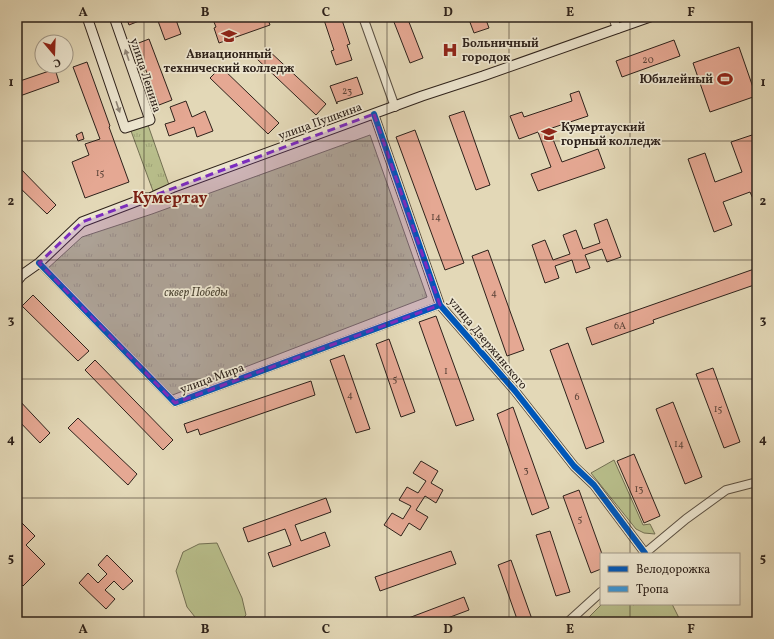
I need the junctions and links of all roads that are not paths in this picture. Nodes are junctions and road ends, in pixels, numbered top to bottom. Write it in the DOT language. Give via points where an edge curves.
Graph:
graph roads {
  1 [pos="87,17"];
  2 [pos="114,17"];
  3 [pos="363,17"];
  4 [pos="613,17"];
  5 [pos="650,17"];
  6 [pos="617,29"];
  7 [pos="394,107"];
  8 [pos="374,114"];
  9 [pos="39,263"];
  10 [pos="17,280"];
  11 [pos="440,305"];
  12 [pos="757,482"];
  13 [pos="644,553"];
  14 [pos="600,593"];
  15 [pos="568,622"];
  1 -- 2 [label="main road, улица Ленина, one-way" via="125,128 150,120"];
  3 -- 7 [label="street"];
  4 -- 6 [label="street"];
  5 -- 6 [label="main road, улица Пушкина"];
  6 -- 7 [label="main road, улица Пушкина"];
  7 -- 8 [label="main road, улица Пушкина"];
  8 -- 9 [label="main road, улица Пушкина" via="82,222"];
  8 -- 11 [label="street, улица Дзержинского"];
  9 -- 10 [label="main road, улица Пушкина"];
  9 -- 11 [label="street, улица Мира" via="175,403"];
  11 -- 13 [label="street, улица Дзержинского" via="515,391 574,466 594,485"];
  12 -- 13 [label="street" via="726,490"];
  14 -- 15 [label="street"];
}
